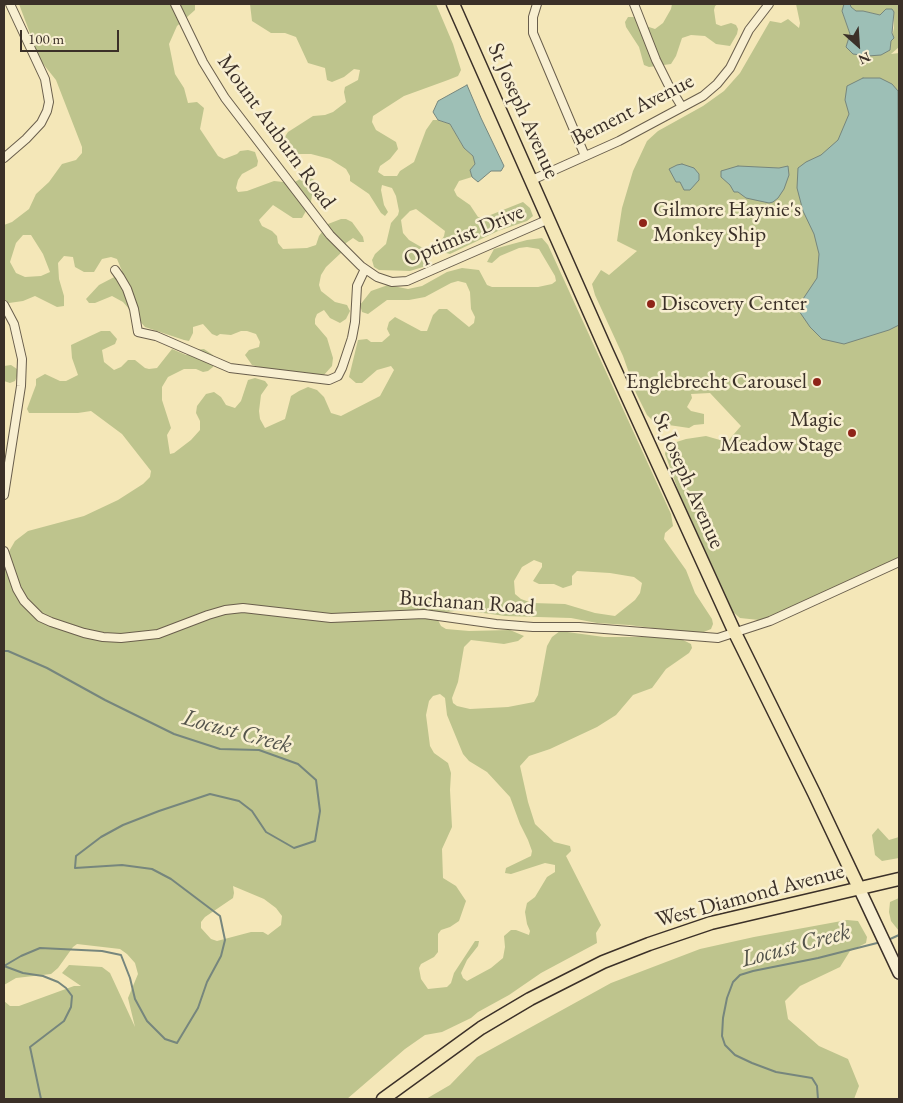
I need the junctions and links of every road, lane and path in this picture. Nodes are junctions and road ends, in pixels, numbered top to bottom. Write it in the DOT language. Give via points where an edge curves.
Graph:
graph roads {
  1 [pos="10,4"];
  2 [pos="175,4"];
  3 [pos="453,4"];
  4 [pos="537,4"];
  5 [pos="634,4"];
  6 [pos="768,4"];
  7 [pos="682,107"];
  8 [pos="585,156"];
  9 [pos="4,158"];
  10 [pos="532,180"];
  11 [pos="548,219"];
  12 [pos="365,269"];
  13 [pos="114,270"];
  14 [pos="4,305"];
  15 [pos="4,495"];
  16 [pos="4,551"];
  17 [pos="899,562"];
  18 [pos="735,633"];
  19 [pos="899,879"];
  20 [pos="858,888"];
  21 [pos="897,969"];
  22 [pos="383,1099"];
  1 -- 9 [label="street" via="45,79 49,102 41,123"];
  2 -- 12 [label="street, Mount Auburn Road" via="202,62 225,98 330,234"];
  3 -- 10 [label="main road, St Joseph Avenue"];
  4 -- 8 [label="street" via="533,33"];
  5 -- 7 [label="street" via="656,60"];
  6 -- 7 [label="street, Bement Avenue" via="717,84"];
  7 -- 8 [label="street, Bement Avenue"];
  8 -- 10 [label="street, Bement Avenue"];
  10 -- 11 [label="main road, St Joseph Avenue"];
  11 -- 12 [label="street, Optimist Drive" via="407,281 386,281"];
  11 -- 18 [label="main road, St Joseph Avenue"];
  12 -- 13 [label="street" via="357,290 352,338 340,374 331,379 230,368 156,336 138,332 127,289"];
  14 -- 15 [label="street" via="14,324 22,359 21,386"];
  16 -- 18 [label="street, Buchanan Road" via="17,589 40,617 103,637 133,638 158,634 208,615 243,608 331,618 424,614 496,624 579,627 714,639"];
  17 -- 18 [label="street, Buchanan Road" via="770,621"];
  18 -- 20 [label="main road, St Joseph Avenue"];
  19 -- 20 [label="main road, West Diamond Avenue"];
  20 -- 21 [label="main road"];
  20 -- 22 [label="main road, West Diamond Avenue" via="711,923 603,962 481,1028"];
}
